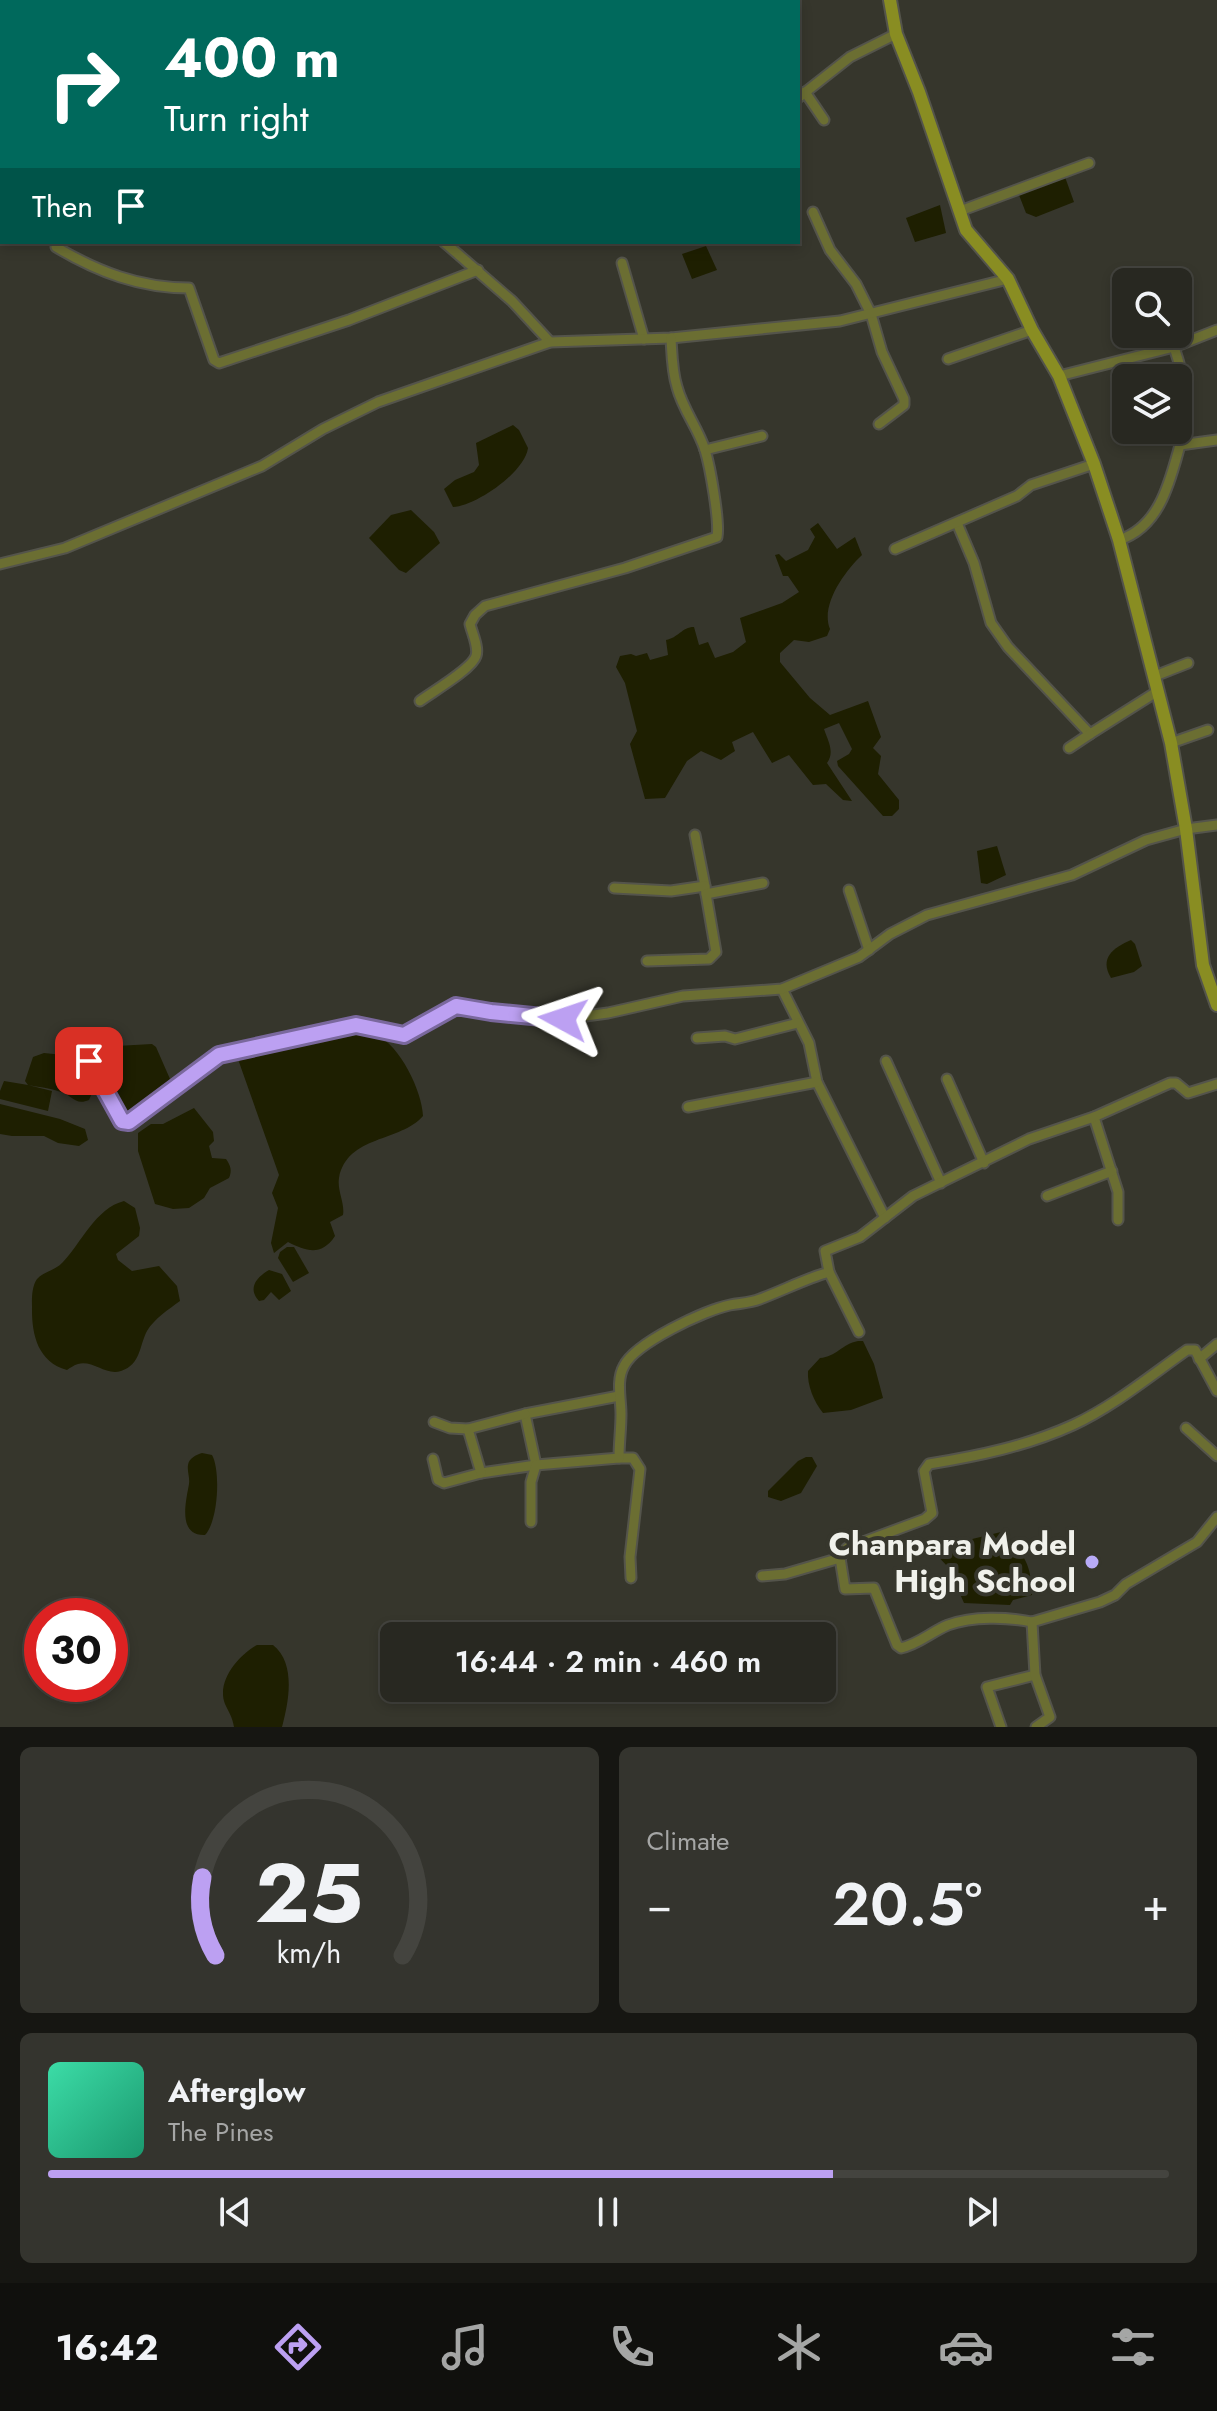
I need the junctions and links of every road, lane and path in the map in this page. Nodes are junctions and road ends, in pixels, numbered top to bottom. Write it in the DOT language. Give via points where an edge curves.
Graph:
graph roads {
  1 [pos="890,0"];
  2 [pos="896,34"];
  3 [pos="802,95"];
  4 [pos="824,120"];
  5 [pos="1089,163"];
  6 [pos="960,211"];
  7 [pos="813,212"];
  8 [pos="446,244"];
  9 [pos="56,247"];
  10 [pos="622,263"];
  11 [pos="478,270"];
  12 [pos="1008,279"];
  13 [pos="871,314"];
  14 [pos="1032,330"];
  15 [pos="1217,330"];
  16 [pos="671,338"];
  17 [pos="644,339"];
  18 [pos="1192,340"];
  19 [pos="550,342"];
  20 [pos="1170,348"];
  21 [pos="1174,348"];
  22 [pos="948,359"];
  23 [pos="1059,376"];
  24 [pos="879,424"];
  25 [pos="762,436"];
  26 [pos="1217,440"];
  27 [pos="1180,445"];
  28 [pos="705,450"];
  29 [pos="1094,464"];
  30 [pos="957,523"];
  31 [pos="1119,540"];
  32 [pos="895,549"];
  33 [pos="0,564"];
  34 [pos="1188,663"];
  35 [pos="1155,676"];
  36 [pos="1158,691"];
  37 [pos="420,701"];
  38 [pos="1208,730"];
  39 [pos="1090,734"];
  40 [pos="1171,743"];
  41 [pos="1069,748"];
  42 [pos="1217,825"];
  43 [pos="1186,829"];
  44 [pos="695,835"];
  45 [pos="763,883"];
  46 [pos="614,888"];
  47 [pos="705,890"];
  48 [pos="849,890"];
  49 [pos="869,950"];
  50 [pos="647,961"];
  51 [pos="782,989"];
  52 [pos="1217,1005"];
  53 [pos="798,1023"];
  54 [pos="697,1038"];
  55 [pos="69,1054"];
  56 [pos="886,1061"];
  57 [pos="947,1079"];
  58 [pos="817,1082"];
  59 [pos="1217,1084"];
  60 [pos="688,1107"];
  61 [pos="1094,1117"];
  62 [pos="984,1163"];
  63 [pos="1112,1171"];
  64 [pos="941,1183"];
  65 [pos="1047,1196"];
  66 [pos="885,1218"];
  67 [pos="1118,1220"];
  68 [pos="829,1272"];
  69 [pos="859,1332"];
  70 [pos="1217,1344"];
  71 [pos="1199,1359"];
  72 [pos="1217,1391"];
  73 [pos="619,1396"];
  74 [pos="525,1414"];
  75 [pos="434,1422"];
  76 [pos="1186,1428"];
  77 [pos="468,1429"];
  78 [pos="1217,1456"];
  79 [pos="619,1458"];
  80 [pos="433,1459"];
  81 [pos="536,1465"];
  82 [pos="481,1473"];
  83 [pos="1217,1517"];
  84 [pos="531,1522"];
  85 [pos="840,1558"];
  86 [pos="762,1576"];
  87 [pos="631,1578"];
  88 [pos="1032,1622"];
  89 [pos="1035,1675"];
  90 [pos="1001,1727"];
  91 [pos="1036,1727"];
  1 -- 2 [label="main road"];
  2 -- 3 [label="street" via="850,57"];
  2 -- 6 [label="main road"];
  3 -- 4 [label="street"];
  5 -- 6 [label="street"];
  6 -- 12 [label="main road" via="966,230"];
  7 -- 13 [label="street" via="830,250"];
  8 -- 11 [label="street"];
  9 -- 11 [label="street" via="138,284 189,288 219,363"];
  10 -- 17 [label="street"];
  11 -- 19 [label="street"];
  12 -- 13 [label="street"];
  12 -- 14 [label="main road"];
  13 -- 16 [label="street"];
  13 -- 24 [label="street" via="904,399 904,405"];
  14 -- 22 [label="street"];
  14 -- 23 [label="main road"];
  15 -- 18 [label="street"];
  16 -- 17 [label="street"];
  16 -- 28 [label="street" via="677,388"];
  17 -- 19 [label="street"];
  19 -- 33 [label="street" via="378,402 262,466 65,548"];
  20 -- 23 [label="street"];
  21 -- 27 [label="street" via="1187,411"];
  23 -- 29 [label="main road"];
  25 -- 28 [label="street"];
  26 -- 27 [label="street"];
  27 -- 31 [label="street" via="1170,483 1147,523"];
  28 -- 37 [label="street" via="717,537 610,573 485,606 470,624 476,658"];
  29 -- 30 [label="street" via="1031,485"];
  29 -- 31 [label="main road"];
  30 -- 32 [label="street"];
  30 -- 39 [label="street" via="991,623"];
  31 -- 35 [label="main road"];
  34 -- 35 [label="street"];
  35 -- 36 [label="main road"];
  36 -- 39 [label="street"];
  36 -- 40 [label="main road"];
  38 -- 40 [label="street"];
  39 -- 41 [label="street"];
  40 -- 43 [label="main road"];
  42 -- 43 [label="street"];
  43 -- 49 [label="street" via="1146,840 1072,875 927,915"];
  43 -- 52 [label="main road" via="1203,965"];
  44 -- 47 [label="street"];
  45 -- 47 [label="street"];
  46 -- 47 [label="street"];
  47 -- 50 [label="street" via="713,956"];
  48 -- 49 [label="street"];
  49 -- 51 [label="street"];
  51 -- 53 [label="street"];
  51 -- 55 [label="street" via="683,996 563,1019 456,1006 404,1035 356,1025 219,1055 129,1122 122,1121 89,1061"];
  53 -- 54 [label="street" via="735,1039"];
  53 -- 58 [label="street" via="809,1043"];
  56 -- 64 [label="street"];
  57 -- 62 [label="street"];
  58 -- 60 [label="street"];
  58 -- 66 [label="street"];
  59 -- 61 [label="street" via="1188,1093 1170,1083"];
  61 -- 62 [label="street" via="1029,1139"];
  61 -- 63 [label="street"];
  62 -- 64 [label="street"];
  63 -- 65 [label="street"];
  63 -- 67 [label="street"];
  64 -- 66 [label="street"];
  66 -- 68 [label="street" via="860,1237 825,1251"];
  68 -- 69 [label="street"];
  68 -- 73 [label="street" via="665,1333 623,1366"];
  70 -- 71 [label="street"];
  71 -- 72 [label="street"];
  71 -- 85 [label="street" via="1195,1350 1187,1350 1116,1400 1033,1441 929,1464 924,1471 932,1513 847,1548"];
  73 -- 74 [label="street"];
  73 -- 79 [label="street"];
  74 -- 77 [label="street"];
  74 -- 81 [label="street"];
  75 -- 77 [label="street"];
  76 -- 78 [label="street"];
  77 -- 82 [label="street"];
  79 -- 81 [label="street"];
  79 -- 87 [label="street" via="633,1458 640,1469"];
  80 -- 82 [label="street" via="438,1480 444,1483"];
  81 -- 82 [label="street"];
  81 -- 84 [label="street"];
  83 -- 88 [label="street" via="1197,1542 1115,1595"];
  85 -- 86 [label="street"];
  85 -- 88 [label="street" via="845,1589 874,1588 901,1648 967,1621"];
  88 -- 89 [label="street"];
  89 -- 90 [label="street" via="987,1687"];
  89 -- 91 [label="street" via="1054,1721"];
}
